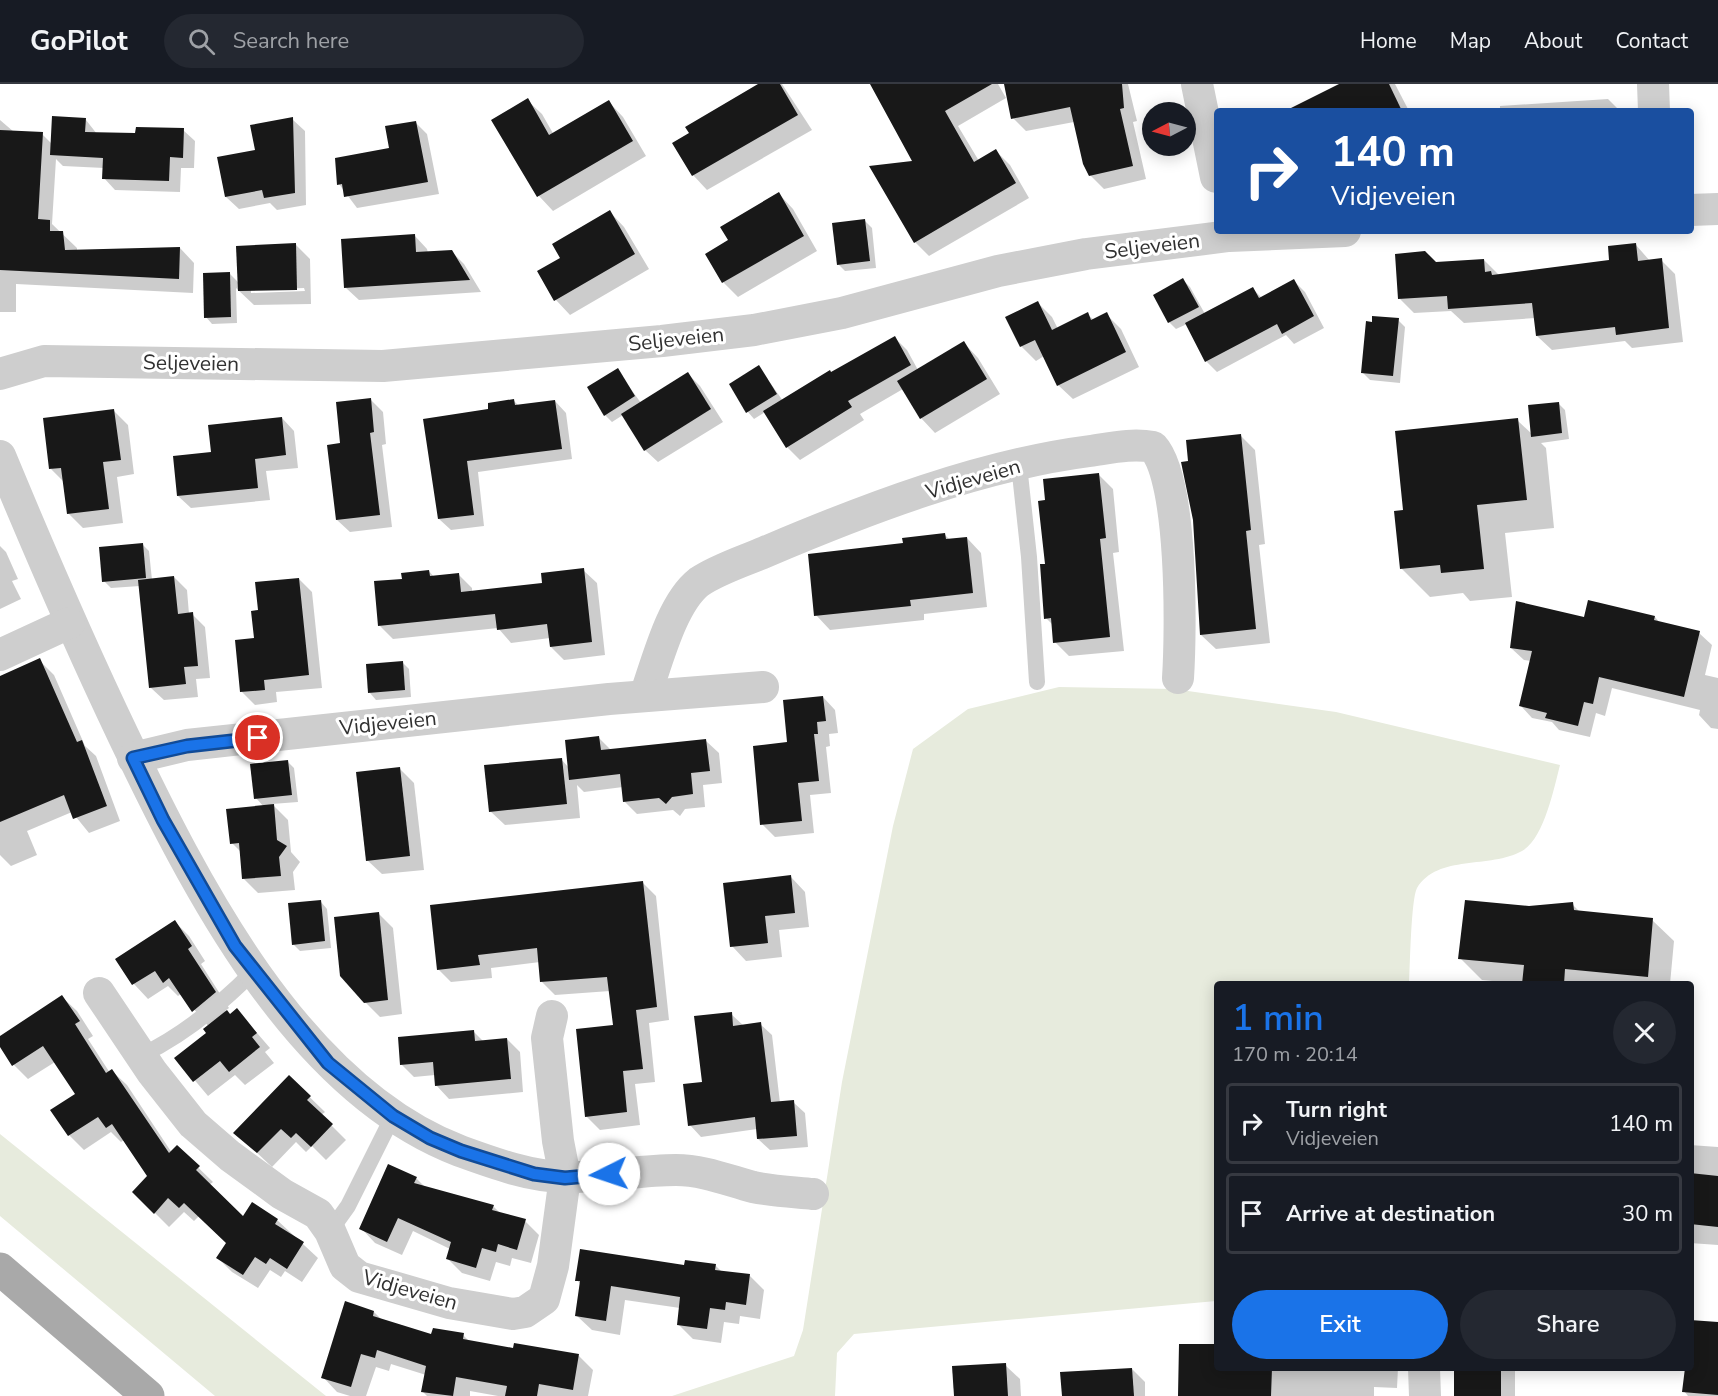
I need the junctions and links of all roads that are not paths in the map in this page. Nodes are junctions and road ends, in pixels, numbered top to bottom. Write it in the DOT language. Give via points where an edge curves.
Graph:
graph roads {
  1 [pos="1197,84"];
  2 [pos="1653,84"];
  3 [pos="1654,108"];
  4 [pos="1214,167"];
  5 [pos="1718,209"];
  6 [pos="1694,210"];
  7 [pos="1222,234"];
  8 [pos="0,374"];
  9 [pos="0,456"];
  10 [pos="1019,465"];
  11 [pos="69,623"];
  12 [pos="0,656"];
  13 [pos="1178,678"];
  14 [pos="1037,682"];
  15 [pos="763,687"];
  16 [pos="645,696"];
  17 [pos="133,758"];
  18 [pos="253,972"];
  19 [pos="99,993"];
  20 [pos="552,1017"];
  21 [pos="142,1055"];
  22 [pos="393,1116"];
  23 [pos="565,1178"];
  24 [pos="813,1194"];
  25 [pos="330,1231"];
  26 [pos="0,1269"];
  27 [pos="1424,1371"];
  28 [pos="148,1396"];
  29 [pos="1425,1396"];
  1 -- 4 [label="street"];
  2 -- 3 [label="street"];
  5 -- 6 [label="street"];
  7 -- 8 [label="street, Seljeveien" via="998,271 842,313 754,330 662,341 383,366 45,361"];
  9 -- 11 [label="street"];
  10 -- 13 [label="street, Vidjeveien" via="1138,444 1153,447 1159,453 1173,515 1181,632"];
  10 -- 14 [label="lane"];
  10 -- 16 [label="street, Vidjeveien" via="828,525 699,583 671,624"];
  11 -- 12 [label="street"];
  11 -- 17 [label="street"];
  15 -- 16 [label="street, Vidjeveien"];
  16 -- 17 [label="street, Vidjeveien" via="187,746"];
  17 -- 18 [label="street" via="163,820"];
  18 -- 21 [label="lane" via="225,998 159,1047"];
  18 -- 22 [label="street" via="328,1063"];
  19 -- 21 [label="street, Vidjeveien"];
  20 -- 23 [label="street, Vidjeveien" via="547,1038"];
  21 -- 25 [label="street, Vidjeveien" via="193,1124 282,1194 318,1214"];
  22 -- 23 [label="street" via="461,1151 534,1174"];
  22 -- 25 [label="lane" via="348,1206"];
  23 -- 24 [label="street" via="675,1170 704,1173 755,1187"];
  23 -- 25 [label="street, Vidjeveien" via="553,1266 544,1299 525,1312 513,1314 449,1303 358,1277 345,1266"];
  26 -- 28 [label="main road"];
  27 -- 29 [label="street"];
}
